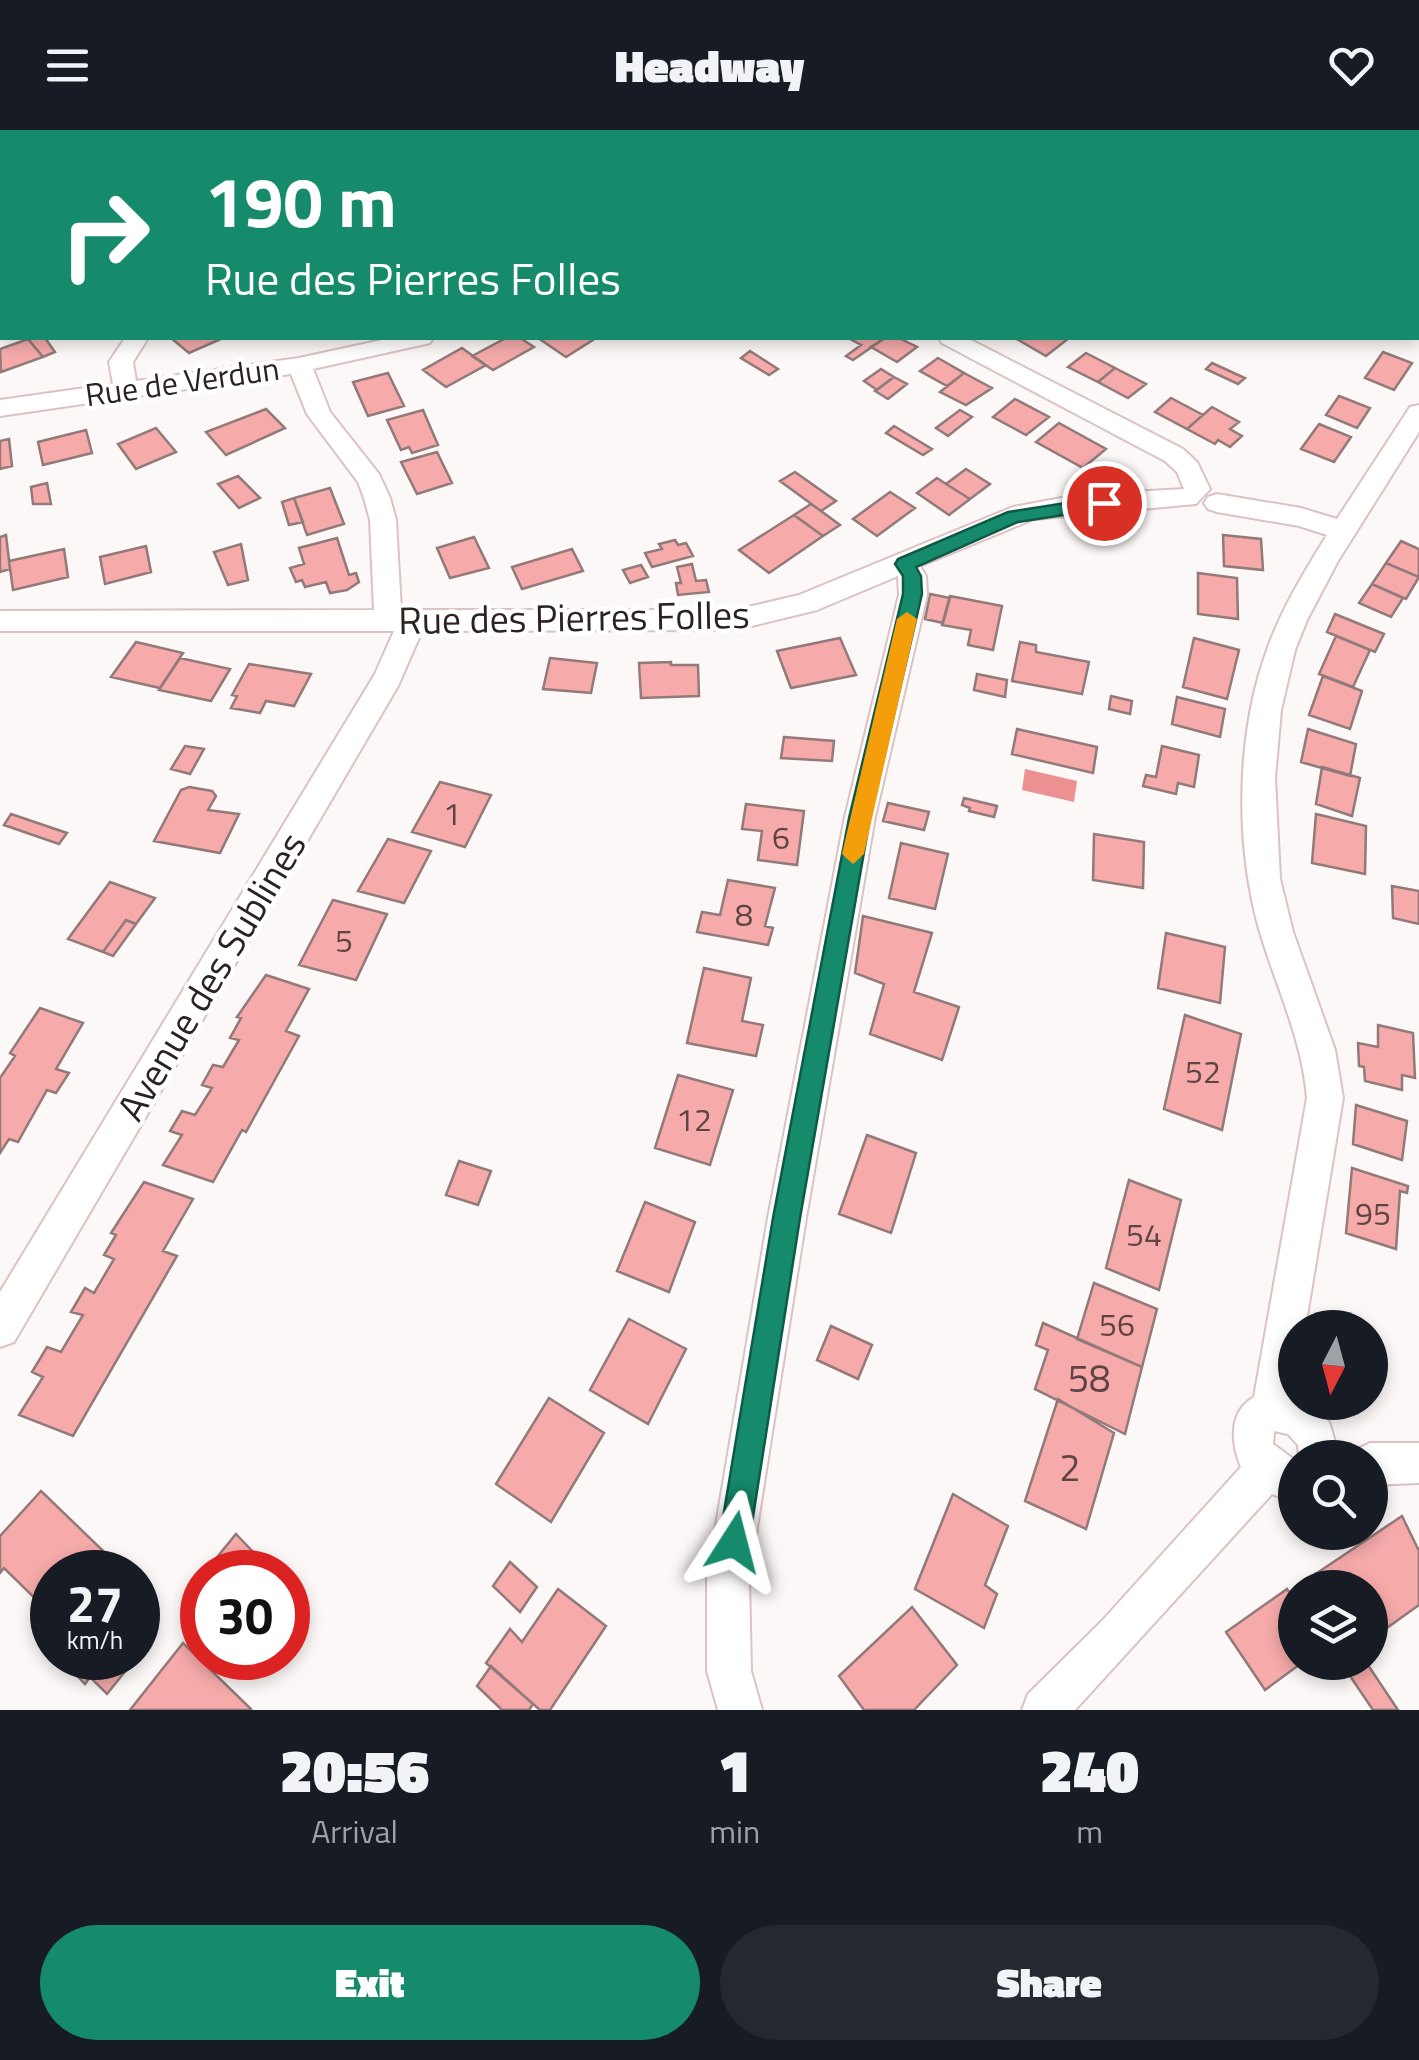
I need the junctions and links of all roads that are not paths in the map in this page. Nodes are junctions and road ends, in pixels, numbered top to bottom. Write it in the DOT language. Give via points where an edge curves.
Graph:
graph roads {
  1 [pos="135,340"];
  2 [pos="413,340"];
  3 [pos="954,340"];
  4 [pos="299,365"];
  5 [pos="126,390"];
  6 [pos="0,408"];
  7 [pos="1419,412"];
  8 [pos="1200,496"];
  9 [pos="1344,532"];
  10 [pos="904,564"];
  11 [pos="399,619"];
  12 [pos="0,620"];
  13 [pos="0,1328"];
  14 [pos="1272,1410"];
  15 [pos="1317,1440"];
  16 [pos="1419,1463"];
  17 [pos="1388,1464"];
  18 [pos="1278,1473"];
  19 [pos="1278,1478"];
  20 [pos="740,1710"];
  21 [pos="1044,1710"];
  1 -- 5 [label="street" via="121,362"];
  2 -- 4 [label="street, Rue de Verdun"];
  3 -- 8 [label="street" via="1174,455"];
  4 -- 5 [label="street, Rue de Verdun"];
  4 -- 11 [label="street" via="319,414 370,480 384,520"];
  5 -- 6 [label="street, Rue de Verdun"];
  7 -- 9 [label="street"];
  8 -- 9 [label="street, Rue des Pierres Folles" via="1301,516"];
  8 -- 10 [label="street, Rue des Pierres Folles" via="1014,516"];
  9 -- 14 [label="street" via="1281,650 1264,743 1262,868 1320,1061 1324,1098"];
  10 -- 11 [label="street, Rue des Pierres Folles" via="782,612 736,620"];
  10 -- 20 [label="street" via="913,594 860,818 728,1578 729,1671"];
  11 -- 12 [label="street, Rue des Pierres Folles"];
  11 -- 13 [label="street, Avenue des Sublines" via="399,658 388,678"];
  14 -- 15 [label="street" via="1306,1421"];
  14 -- 18 [label="street" via="1252,1432 1255,1454"];
  16 -- 17 [label="street"];
  19 -- 21 [label="street"];
}
